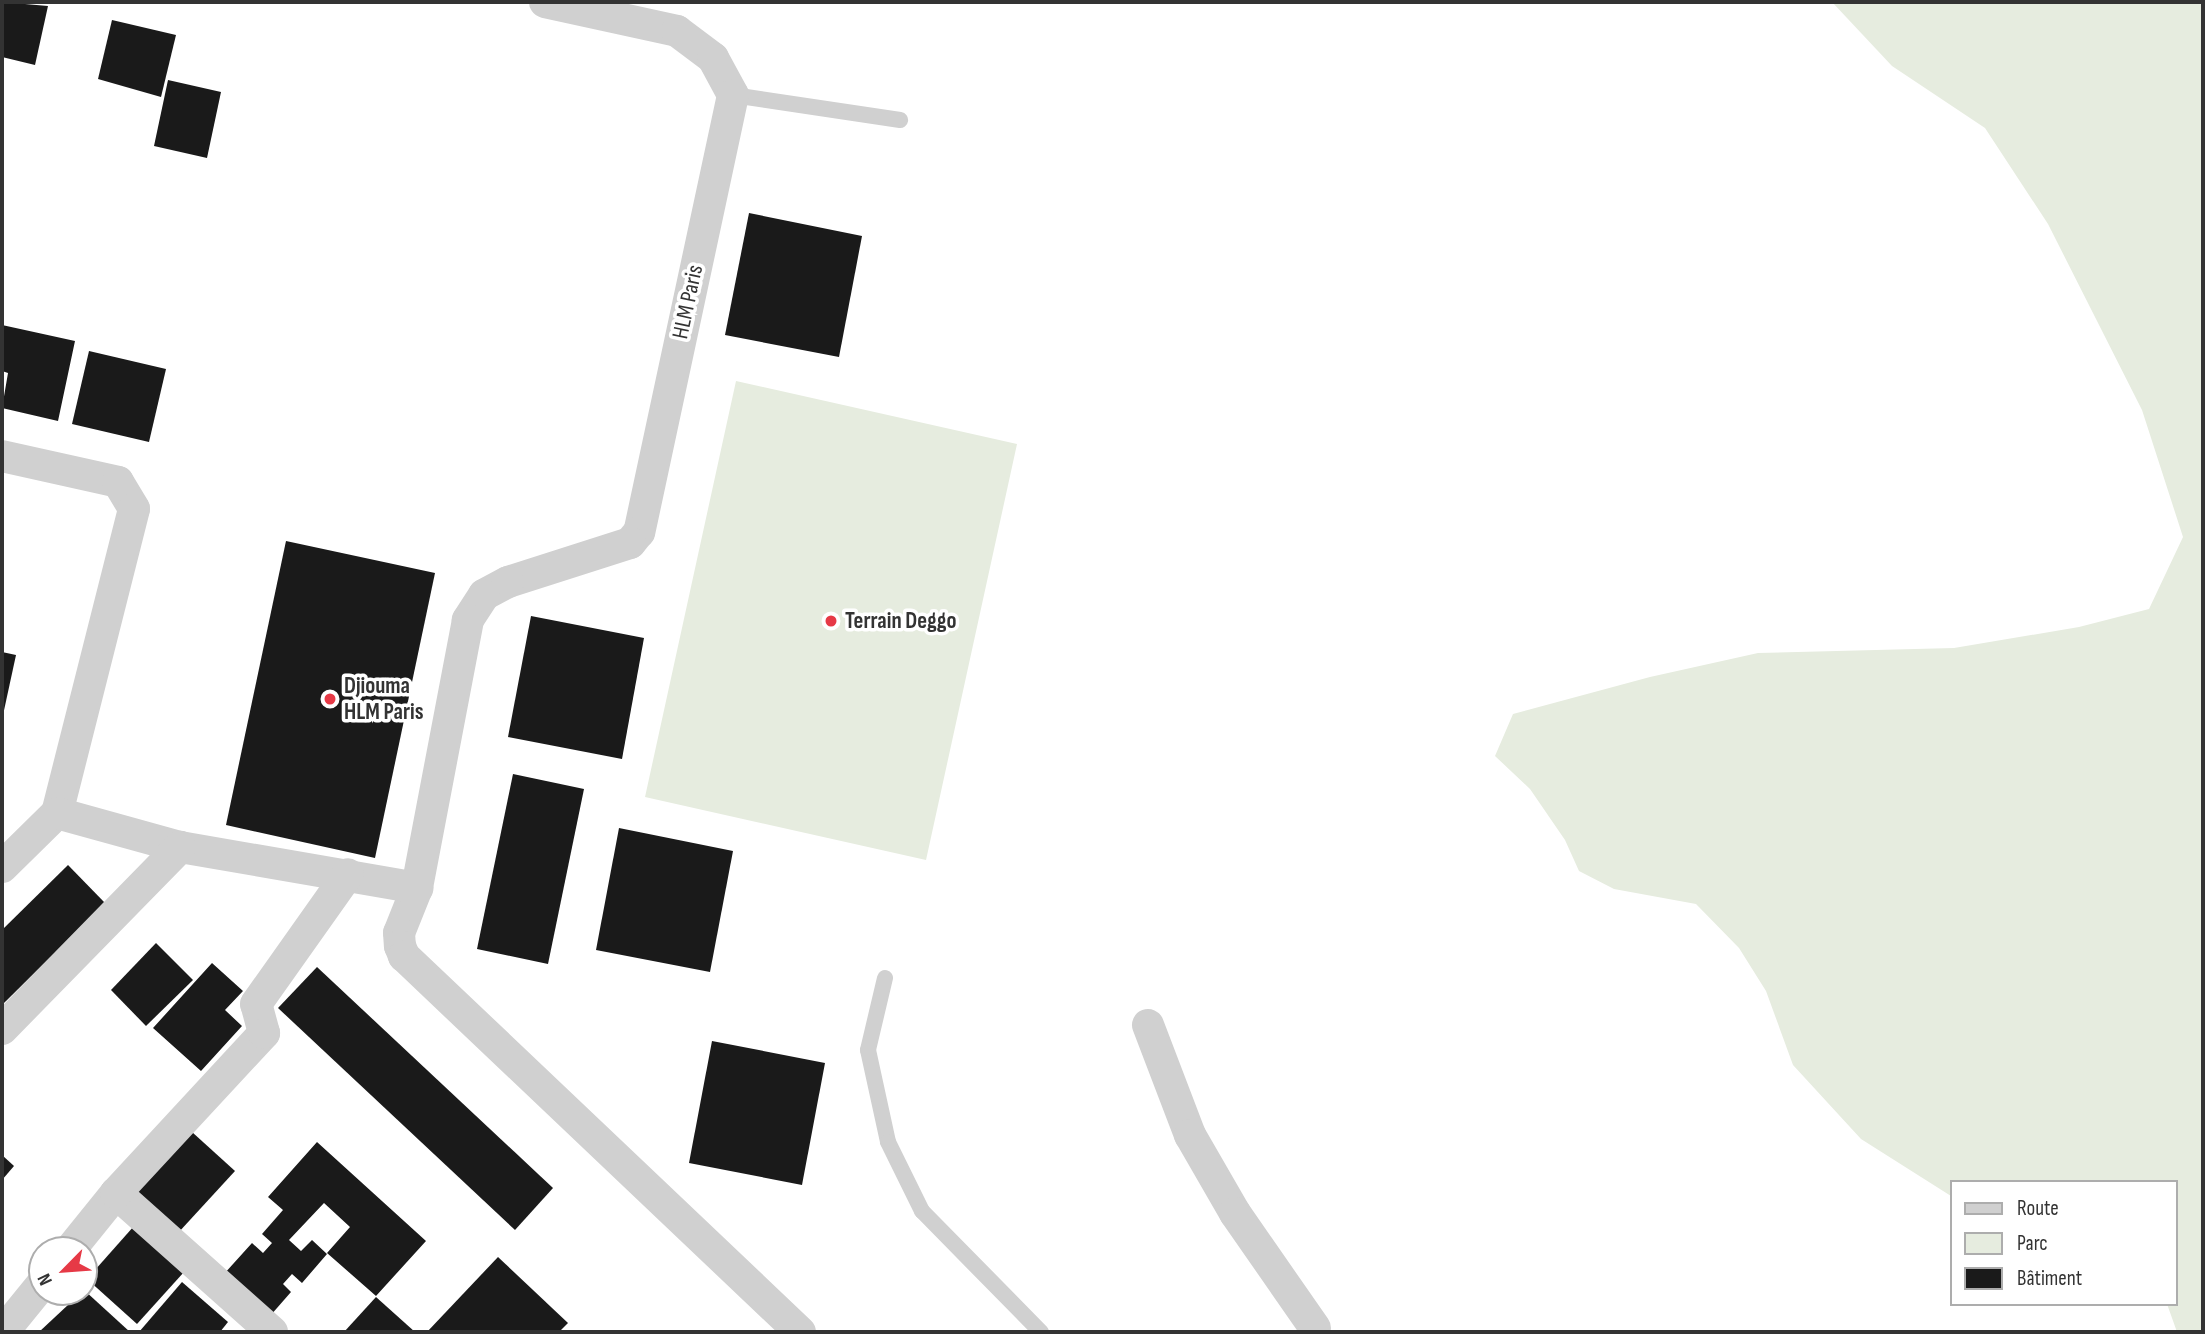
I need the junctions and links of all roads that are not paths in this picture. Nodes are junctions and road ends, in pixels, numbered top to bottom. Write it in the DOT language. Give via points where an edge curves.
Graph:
graph roads {
  1 [pos="545,2"];
  2 [pos="733,95"];
  3 [pos="900,120"];
  4 [pos="2,456"];
  5 [pos="57,813"];
  6 [pos="180,847"];
  7 [pos="2,867"];
  8 [pos="348,874"];
  9 [pos="417,888"];
  10 [pos="884,978"];
  11 [pos="1148,1025"];
  12 [pos="2,1029"];
  13 [pos="116,1193"];
  14 [pos="81,1236"];
  15 [pos="28,1301"];
  16 [pos="1312,1331"];
  17 [pos="3,1332"];
  18 [pos="272,1332"];
  19 [pos="800,1332"];
  20 [pos="1041,1332"];
  1 -- 2 [label="street" via="677,31 713,58"];
  2 -- 3 [label="lane"];
  2 -- 9 [label="street, HLM Paris" via="639,532 630,543 508,582 485,595 468,620"];
  4 -- 5 [label="street" via="118,482 134,509"];
  5 -- 6 [label="street"];
  5 -- 7 [label="street"];
  6 -- 8 [label="street"];
  6 -- 12 [label="street"];
  8 -- 9 [label="street"];
  8 -- 13 [label="street" via="256,1004 264,1033"];
  9 -- 19 [label="street" via="399,933 404,956"];
  10 -- 20 [label="lane" via="868,1050 888,1142 922,1211"];
  11 -- 16 [label="street" via="1190,1135"];
  13 -- 14 [label="street"];
  13 -- 18 [label="street"];
  15 -- 17 [label="street"];
}
